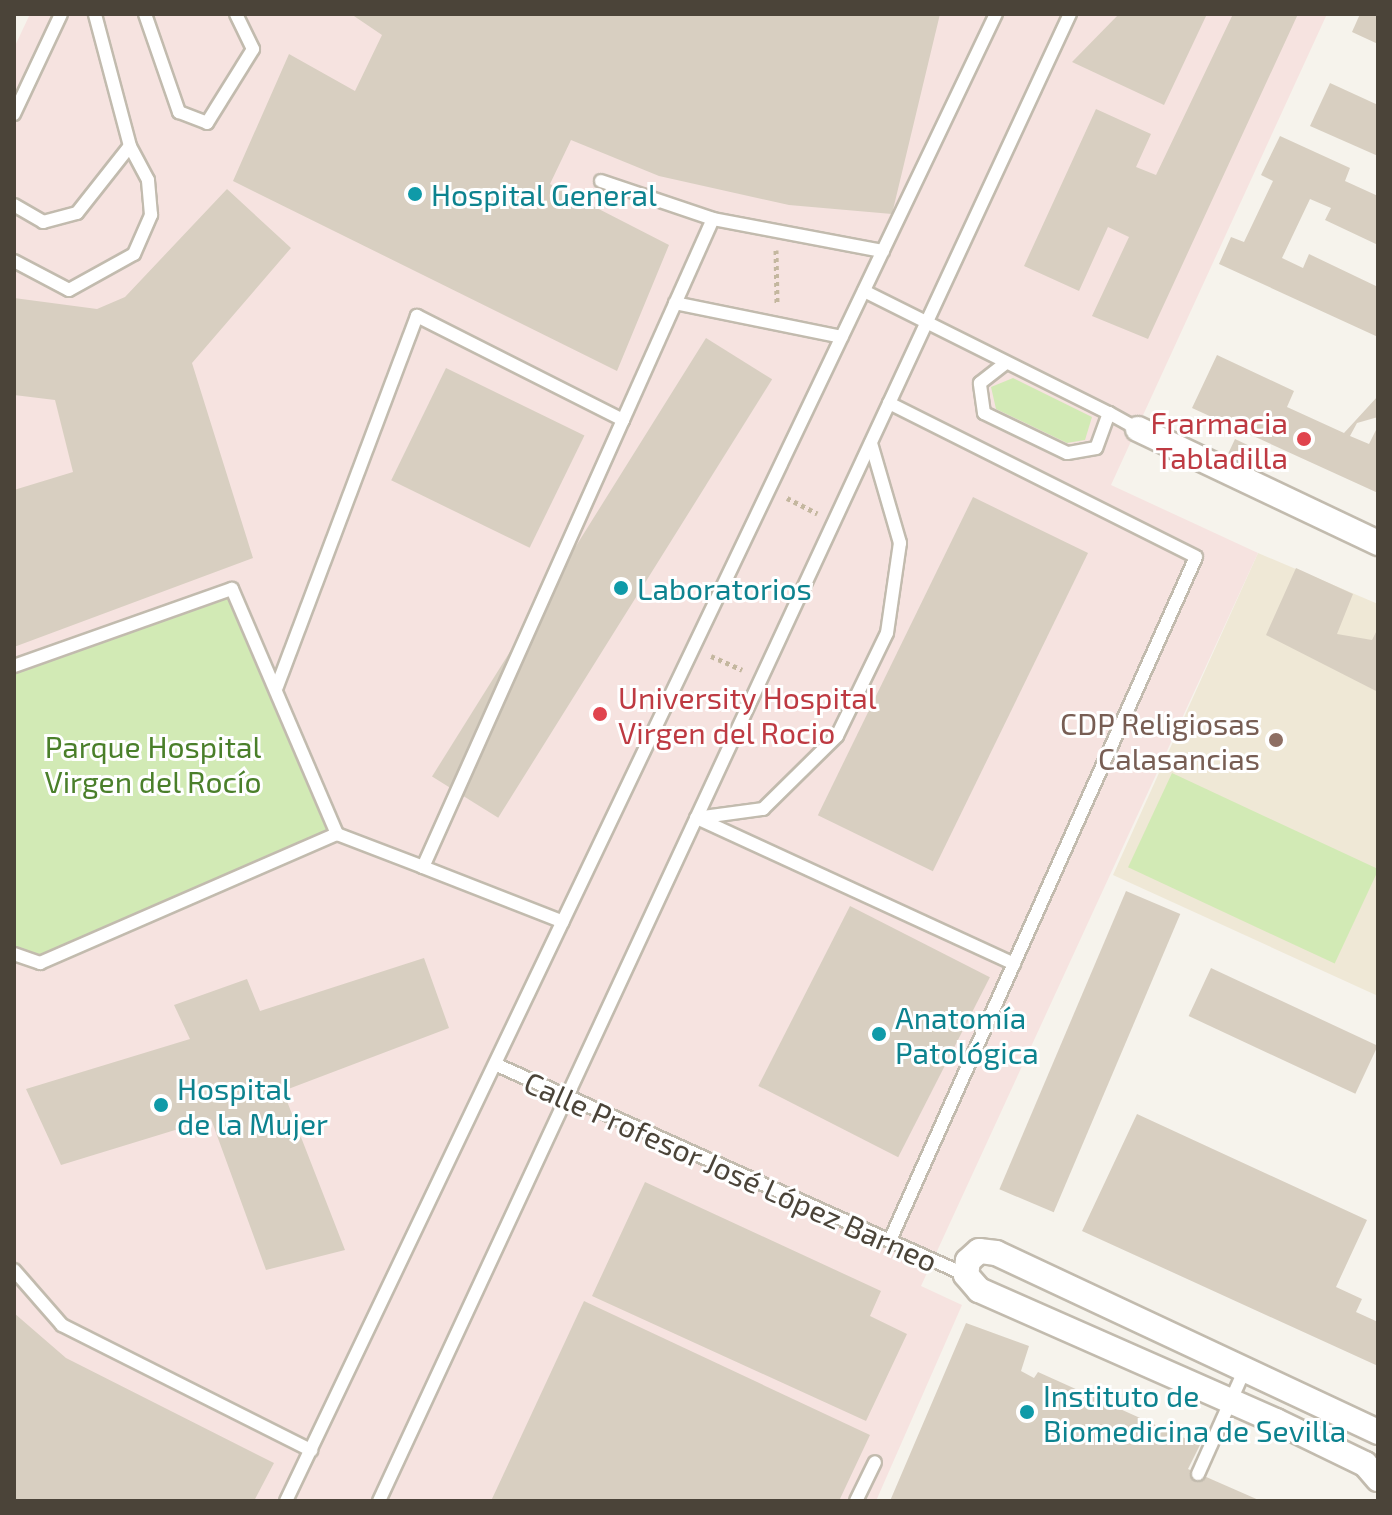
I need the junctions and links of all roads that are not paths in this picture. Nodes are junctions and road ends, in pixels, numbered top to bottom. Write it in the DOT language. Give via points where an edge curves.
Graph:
graph roads {
  1 [pos="61,14"];
  2 [pos="95,14"];
  3 [pos="145,14"];
  4 [pos="236,14"];
  5 [pos="996,14"];
  6 [pos="1070,14"];
  7 [pos="14,114"];
  8 [pos="130,146"];
  9 [pos="601,181"];
  10 [pos="14,205"];
  11 [pos="713,219"];
  12 [pos="883,251"];
  13 [pos="14,261"];
  14 [pos="864,291"];
  15 [pos="675,303"];
  16 [pos="926,323"];
  17 [pos="842,337"];
  18 [pos="1004,364"];
  19 [pos="889,403"];
  20 [pos="1109,413"];
  21 [pos="623,420"];
  22 [pos="1138,429"];
  23 [pos="871,443"];
  24 [pos="1378,543"];
  25 [pos="14,666"];
  26 [pos="277,686"];
  27 [pos="696,818"];
  28 [pos="337,834"];
  29 [pos="423,867"];
  30 [pos="563,922"];
  31 [pos="14,954"];
  32 [pos="1014,964"];
  33 [pos="497,1065"];
  34 [pos="565,1100"];
  35 [pos="890,1240"];
  36 [pos="14,1270"];
  37 [pos="966,1275"];
  38 [pos="1048,1278"];
  39 [pos="1033,1314"];
  40 [pos="1245,1369"];
  41 [pos="1231,1402"];
  42 [pos="1378,1432"];
  43 [pos="311,1450"];
  44 [pos="875,1462"];
  45 [pos="1198,1474"];
  46 [pos="1378,1479"];
  47 [pos="286,1501"];
  48 [pos="379,1501"];
  49 [pos="856,1501"];
  1 -- 7 [label="lane"];
  2 -- 8 [label="lane"];
  3 -- 4 [label="lane" via="179,112 207,123 253,49"];
  5 -- 12 [label="lane"];
  6 -- 16 [label="lane"];
  8 -- 10 [label="lane" via="77,213 43,222"];
  8 -- 13 [label="lane" via="148,180 151,215 134,254 69,290"];
  9 -- 11 [label="lane"];
  11 -- 12 [label="lane"];
  11 -- 15 [label="lane"];
  12 -- 14 [label="lane"];
  14 -- 16 [label="lane"];
  14 -- 17 [label="lane"];
  15 -- 17 [label="lane"];
  15 -- 21 [label="lane"];
  16 -- 18 [label="lane"];
  16 -- 19 [label="lane"];
  17 -- 30 [label="lane"];
  18 -- 20 [label="lane"];
  18 -- 20 [label="lane" via="977,393 992,419 1077,453 1096,448"];
  19 -- 23 [label="lane"];
  19 -- 32 [label="lane" via="1196,557"];
  20 -- 22 [label="lane"];
  21 -- 26 [label="lane" via="417,316"];
  21 -- 29 [label="lane"];
  22 -- 24 [label="street"];
  23 -- 27 [label="lane"];
  23 -- 27 [label="lane" via="900,543 887,633 837,736 763,809"];
  25 -- 26 [label="lane" via="232,589"];
  26 -- 28 [label="lane"];
  27 -- 32 [label="lane"];
  27 -- 34 [label="lane"];
  28 -- 29 [label="lane"];
  28 -- 31 [label="lane" via="40,963"];
  29 -- 30 [label="lane"];
  30 -- 33 [label="lane"];
  32 -- 35 [label="lane"];
  33 -- 34 [label="lane, Calle Profesor José López Barneo"];
  33 -- 43 [label="lane"];
  34 -- 35 [label="lane, Calle Profesor José López Barneo"];
  34 -- 48 [label="lane"];
  35 -- 37 [label="lane, Calle Profesor José López Barneo"];
  36 -- 43 [label="lane" via="62,1325"];
  37 -- 38 [label="street, Calle Profesor José López Barneo" via="973,1255 987,1251"];
  37 -- 39 [label="street, Calle Profesor José López Barneo" via="979,1290"];
  38 -- 39 [label="street"];
  38 -- 40 [label="street, Calle Profesor José López Barneo"];
  39 -- 41 [label="street, Calle Profesor José López Barneo"];
  40 -- 41 [label="lane"];
  40 -- 42 [label="street, Calle Profesor José López Barneo"];
  41 -- 45 [label="lane"];
  41 -- 46 [label="street, Calle Profesor José López Barneo" via="1365,1464"];
  43 -- 47 [label="lane"];
  44 -- 49 [label="lane"];
}
